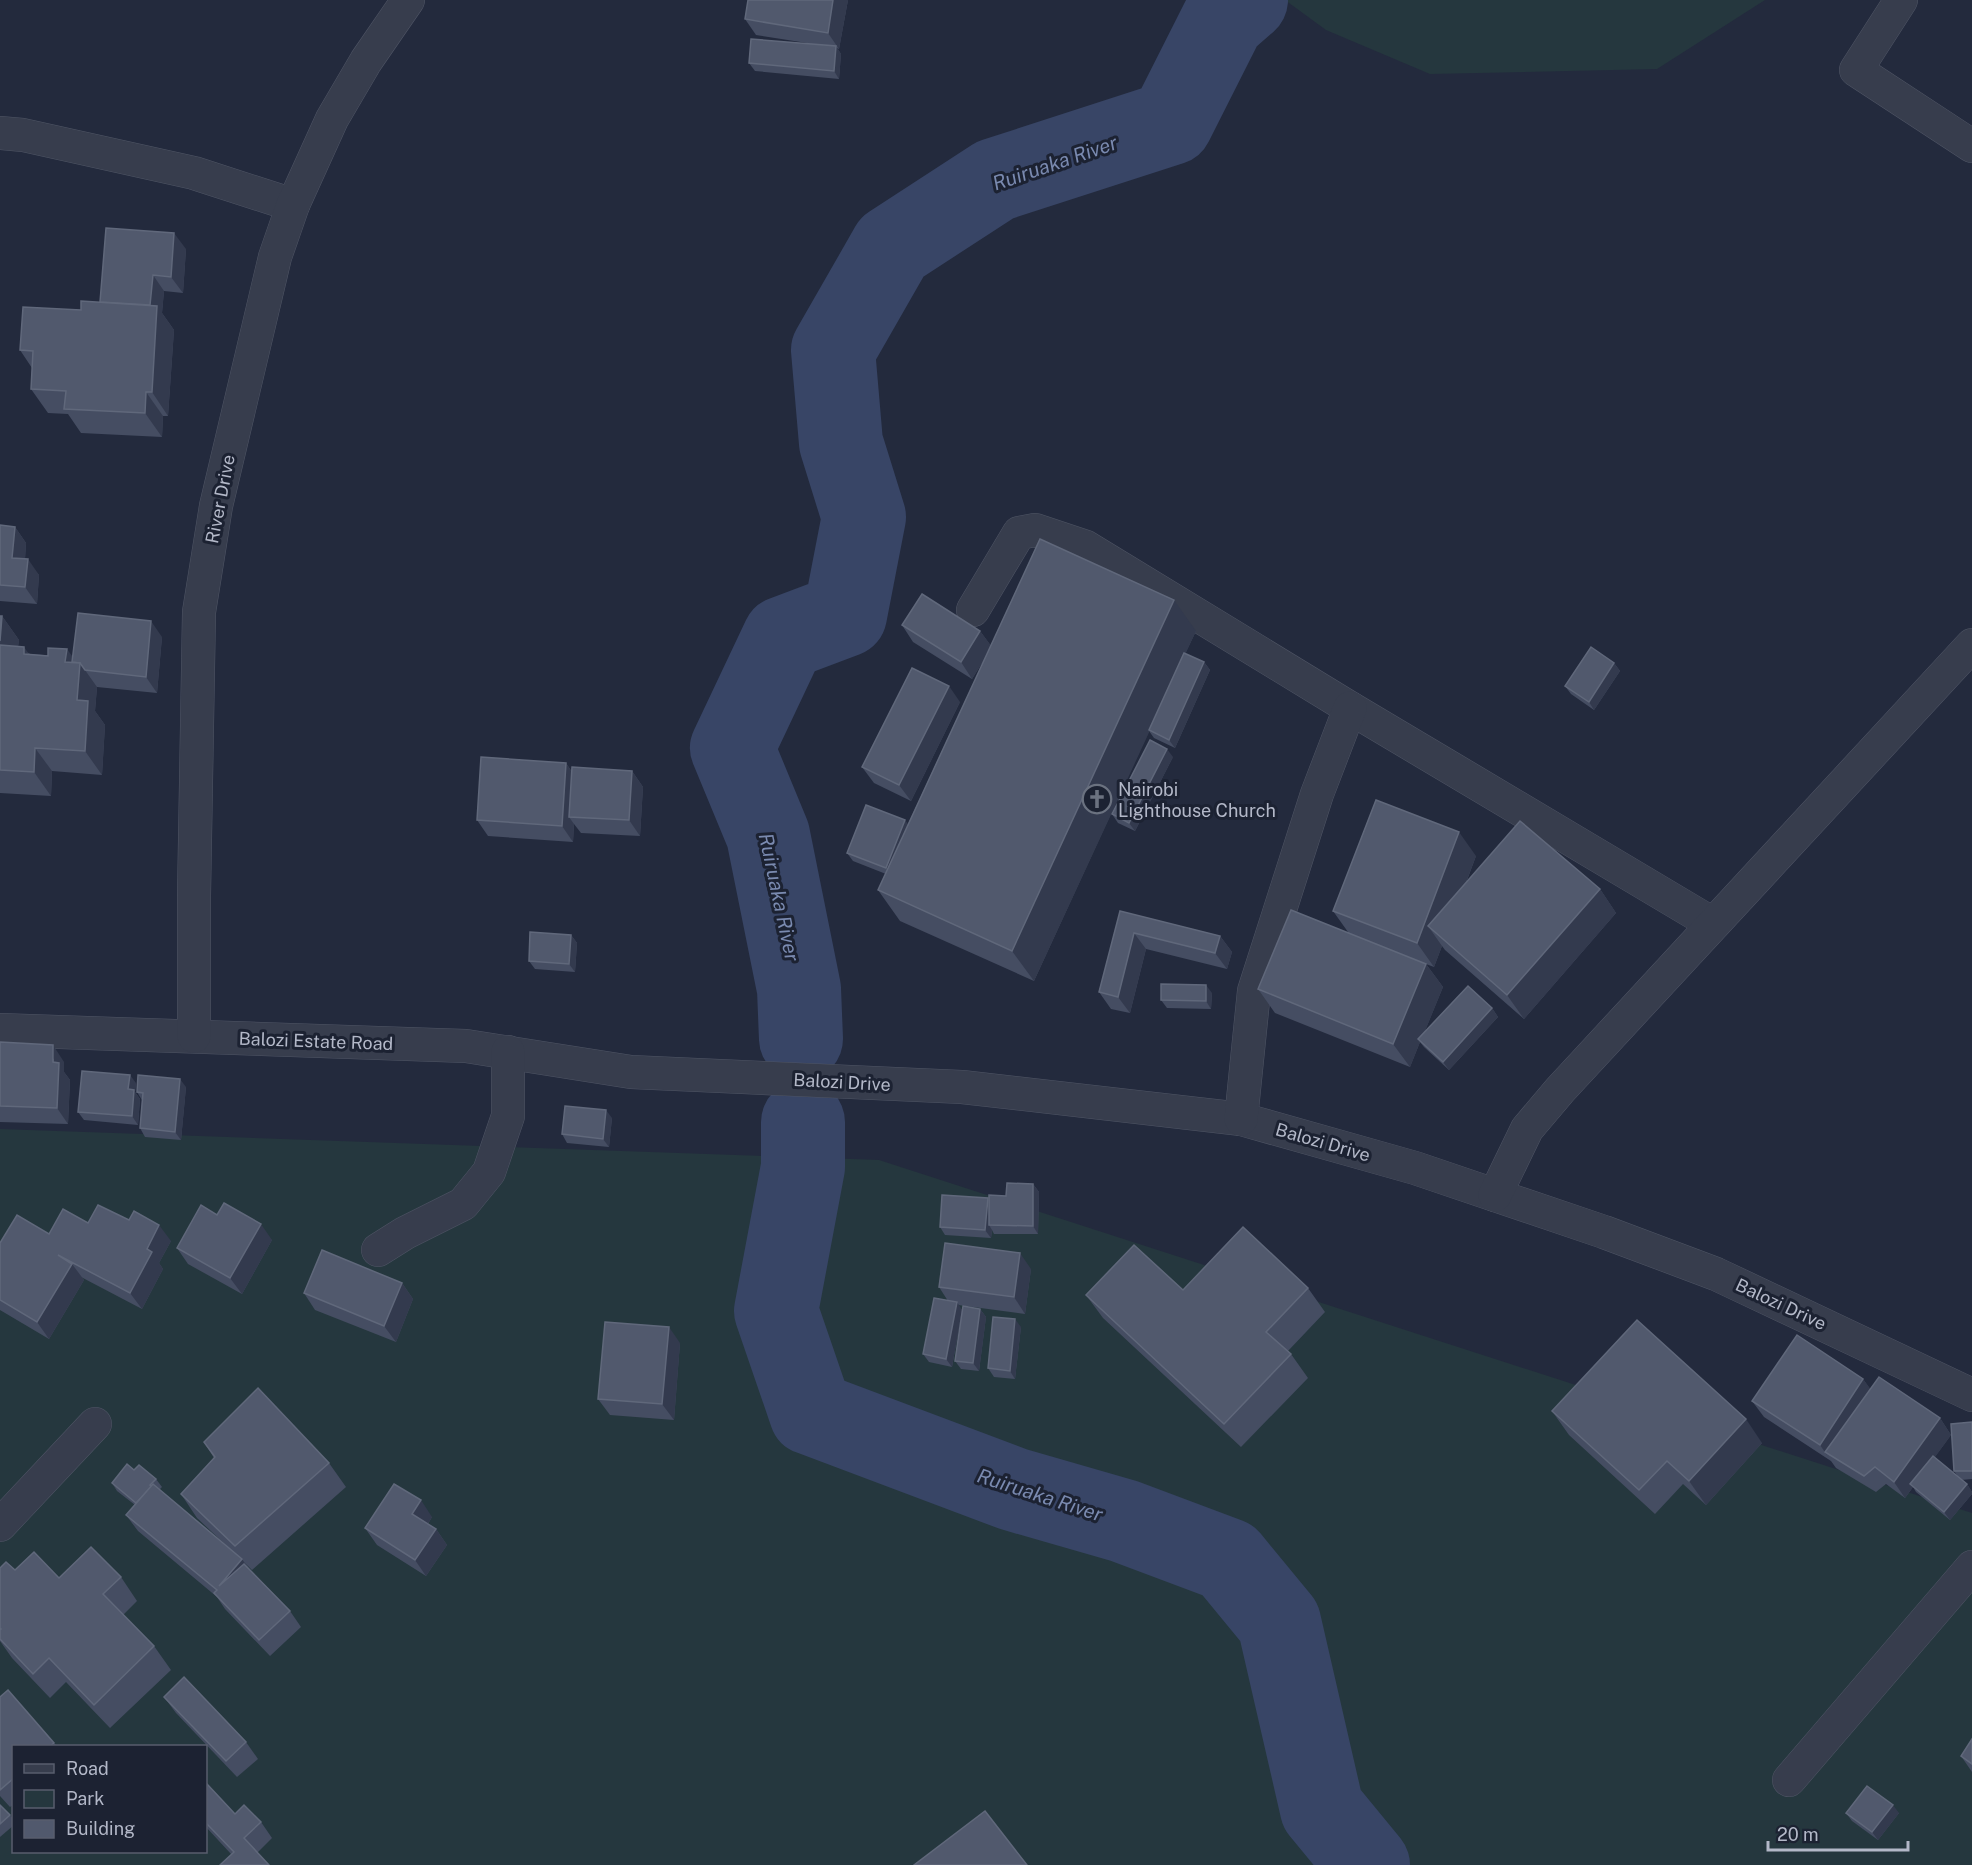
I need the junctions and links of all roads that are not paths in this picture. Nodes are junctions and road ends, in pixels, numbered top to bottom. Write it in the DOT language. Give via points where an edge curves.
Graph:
graph roads {
  1 [pos="408,0"];
  2 [pos="1901,0"];
  3 [pos="0,133"];
  4 [pos="1972,146"];
  5 [pos="293,205"];
  6 [pos="973,610"];
  7 [pos="1972,645"];
  8 [pos="1350,708"];
  9 [pos="1713,924"];
  10 [pos="0,1029"];
  11 [pos="194,1036"];
  12 [pos="508,1052"];
  13 [pos="631,1072"];
  14 [pos="1241,1119"];
  15 [pos="1496,1195"];
  16 [pos="378,1251"];
  17 [pos="1972,1395"];
  18 [pos="95,1424"];
  19 [pos="0,1525"];
  20 [pos="1972,1567"];
  21 [pos="1790,1780"];
  1 -- 5 [label="street, River Drive" via="332,119"];
  2 -- 4 [label="street" via="1856,70"];
  3 -- 5 [label="street" via="194,173"];
  5 -- 11 [label="street, River Drive" via="275,257 219,495 199,612"];
  6 -- 8 [label="street" via="1019,533 1035,530 1086,547"];
  7 -- 9 [label="street"];
  8 -- 9 [label="street"];
  8 -- 14 [label="street" via="1317,794 1254,992"];
  9 -- 15 [label="street" via="1527,1129"];
  10 -- 11 [label="street, Balozi Estate Road"];
  11 -- 12 [label="street, Balozi Estate Road" via="466,1046"];
  12 -- 13 [label="street, Balozi Estate Road"];
  12 -- 16 [label="street" via="508,1116 489,1172 463,1204"];
  13 -- 14 [label="street, Balozi Drive" via="962,1087"];
  14 -- 15 [label="street, Balozi Drive"];
  15 -- 17 [label="street, Balozi Drive" via="1716,1274"];
  18 -- 19 [label="street"];
  20 -- 21 [label="street"];
}
